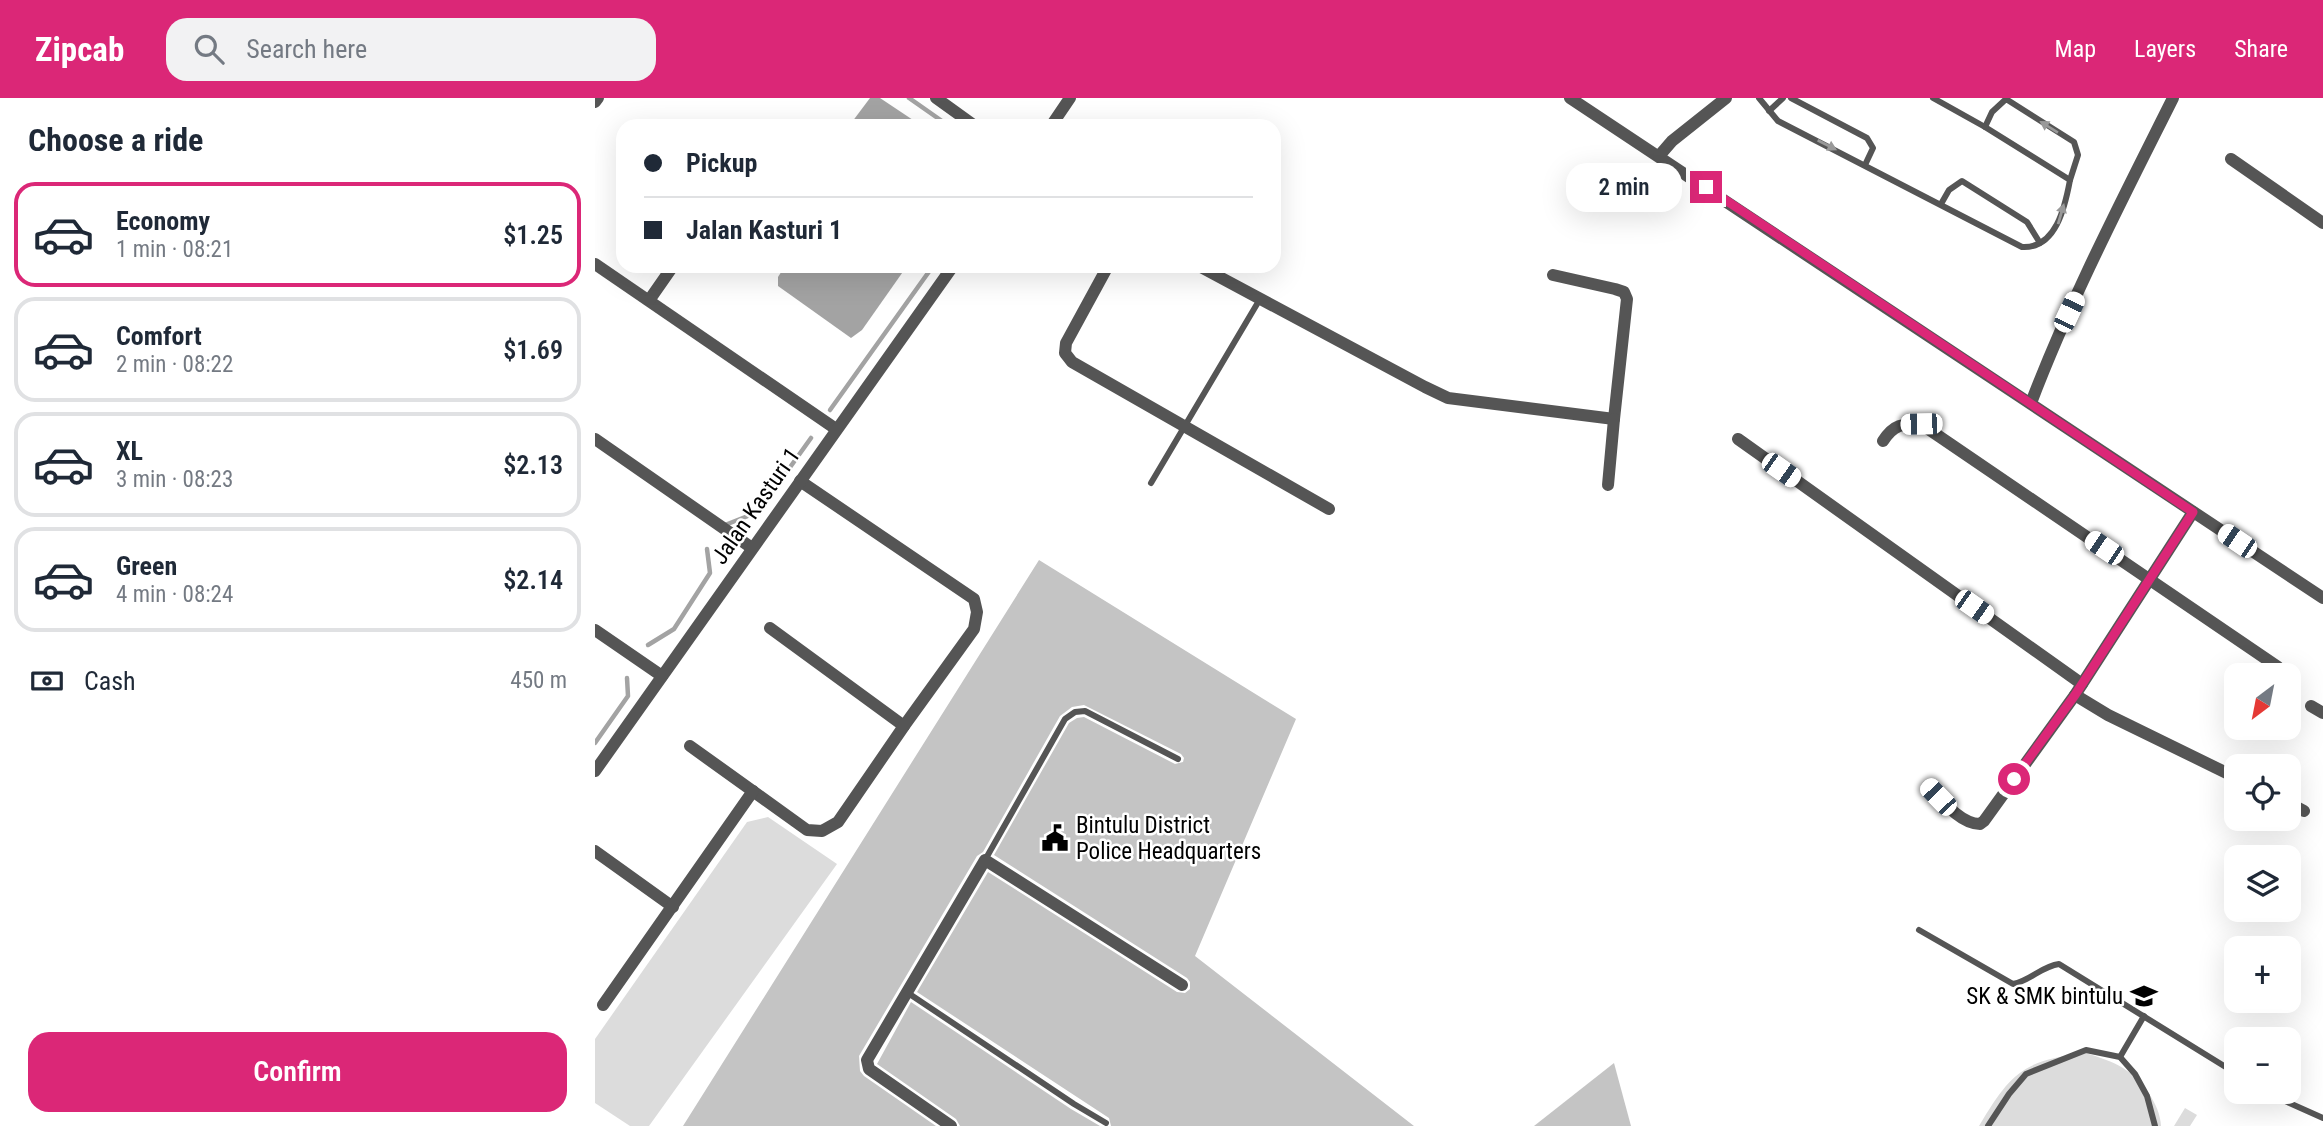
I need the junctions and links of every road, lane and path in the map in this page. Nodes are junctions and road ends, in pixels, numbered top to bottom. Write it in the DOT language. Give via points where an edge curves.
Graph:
graph roads {
  1 [pos="936,98"];
  2 [pos="1070,98"];
  3 [pos="1570,98"];
  4 [pos="1726,98"];
  5 [pos="1759,98"];
  6 [pos="1783,98"];
  7 [pos="1791,98"];
  8 [pos="1933,98"];
  9 [pos="2173,98"];
  10 [pos="1769,111"];
  11 [pos="965,119"];
  12 [pos="1056,119"];
  13 [pos="1985,127"];
  14 [pos="1659,156"];
  15 [pos="2231,159"];
  16 [pos="1865,165"];
  17 [pos="2070,180"];
  18 [pos="1941,204"];
  19 [pos="2323,223"];
  20 [pos="2040,243"];
  21 [pos="595,264"];
  22 [pos="668,273"];
  23 [pos="948,273"];
  24 [pos="1104,273"];
  25 [pos="1212,273"];
  26 [pos="1553,275"];
  27 [pos="650,299"];
  28 [pos="1260,299"];
  29 [pos="2031,402"];
  30 [pos="1614,419"];
  31 [pos="1185,426"];
  32 [pos="836,429"];
  33 [pos="595,439"];
  34 [pos="1738,439"];
  35 [pos="1883,441"];
  36 [pos="800,481"];
  37 [pos="1151,484"];
  38 [pos="1608,485"];
  39 [pos="1329,509"];
  40 [pos="2193,512"];
  41 [pos="752,548"];
  42 [pos="2150,579"];
  43 [pos="2323,598"];
  44 [pos="771,628"];
  45 [pos="595,630"];
  46 [pos="2272,663"];
  47 [pos="662,676"];
  48 [pos="2078,689"];
  49 [pos="904,726"];
  50 [pos="690,746"];
  51 [pos="1178,759"];
  52 [pos="595,771"];
  53 [pos="2224,772"];
  54 [pos="1929,786"];
  55 [pos="753,791"];
  56 [pos="2301,809"];
  57 [pos="2304,811"];
  58 [pos="595,851"];
  59 [pos="985,860"];
  60 [pos="673,907"];
  61 [pos="1919,930"];
  62 [pos="1182,985"];
  63 [pos="908,993"];
  64 [pos="603,1005"];
  65 [pos="2144,1016"];
  66 [pos="2120,1057"];
  67 [pos="2224,1066"];
  68 [pos="2292,1104"];
  69 [pos="2323,1118"];
  70 [pos="1106,1123"];
  71 [pos="951,1126"];
  72 [pos="1988,1126"];
  73 [pos="2155,1126"];
  1 -- 11 [label="street"];
  2 -- 12 [label="street"];
  3 -- 14 [label="street"];
  4 -- 14 [label="street"];
  5 -- 10 [label="lane"];
  6 -- 10 [label="lane"];
  7 -- 16 [label="lane" via="1867,138 1873,148"];
  8 -- 13 [label="lane"];
  9 -- 29 [label="street" via="2049,354"];
  10 -- 16 [label="lane, one-way" via="1778,121"];
  13 -- 17 [label="lane"];
  17 -- 13 [label="lane, one-way" via="2078,155 2074,142 2006,99"];
  14 -- 29 [label="street"];
  15 -- 19 [label="street"];
  16 -- 18 [label="lane"];
  20 -- 17 [label="lane, one-way" via="2057,228"];
  18 -- 20 [label="lane" via="2022,247"];
  18 -- 20 [label="lane" via="1949,190 1962,181 2027,222"];
  21 -- 27 [label="street"];
  22 -- 27 [label="street"];
  23 -- 32 [label="street, Jalan Kasturi 1"];
  24 -- 31 [label="street" via="1066,343 1065,353 1072,362"];
  25 -- 28 [label="street"];
  26 -- 30 [label="street" via="1615,289 1627,299"];
  27 -- 32 [label="street"];
  28 -- 30 [label="street" via="1448,398"];
  28 -- 31 [label="lane"];
  29 -- 40 [label="street"];
  30 -- 38 [label="street"];
  31 -- 37 [label="lane"];
  31 -- 39 [label="street"];
  32 -- 36 [label="street, Jalan Kasturi 1"];
  33 -- 41 [label="street"];
  34 -- 48 [label="street"];
  35 -- 42 [label="street" via="1891,429 1921,424"];
  36 -- 41 [label="street, Jalan Kasturi 1"];
  36 -- 49 [label="street" via="974,599 974,629"];
  40 -- 42 [label="street"];
  40 -- 43 [label="street"];
  41 -- 47 [label="street, Jalan Kasturi 1"];
  42 -- 46 [label="street"];
  42 -- 48 [label="street"];
  44 -- 49 [label="street"];
  45 -- 47 [label="street"];
  47 -- 52 [label="street, Jalan Kasturi 1"];
  48 -- 53 [label="street" via="2108,715"];
  48 -- 54 [label="street" via="1980,824 1961,817"];
  49 -- 55 [label="street" via="838,822 822,831 807,830"];
  50 -- 55 [label="street"];
  51 -- 59 [label="lane" via="1085,710 1075,712 1065,719"];
  55 -- 60 [label="street"];
  56 -- 57 [label="street"];
  58 -- 60 [label="street"];
  59 -- 62 [label="street"];
  59 -- 63 [label="street"];
  60 -- 64 [label="street"];
  61 -- 65 [label="lane" via="2013,984 2059,964"];
  63 -- 70 [label="lane"];
  63 -- 71 [label="street" via="871,1051 869,1069"];
  65 -- 66 [label="lane"];
  65 -- 67 [label="lane"];
  66 -- 72 [label="lane" via="2085,1050 2026,1074"];
  66 -- 73 [label="lane" via="2147,1096"];
  68 -- 69 [label="lane"];
}
